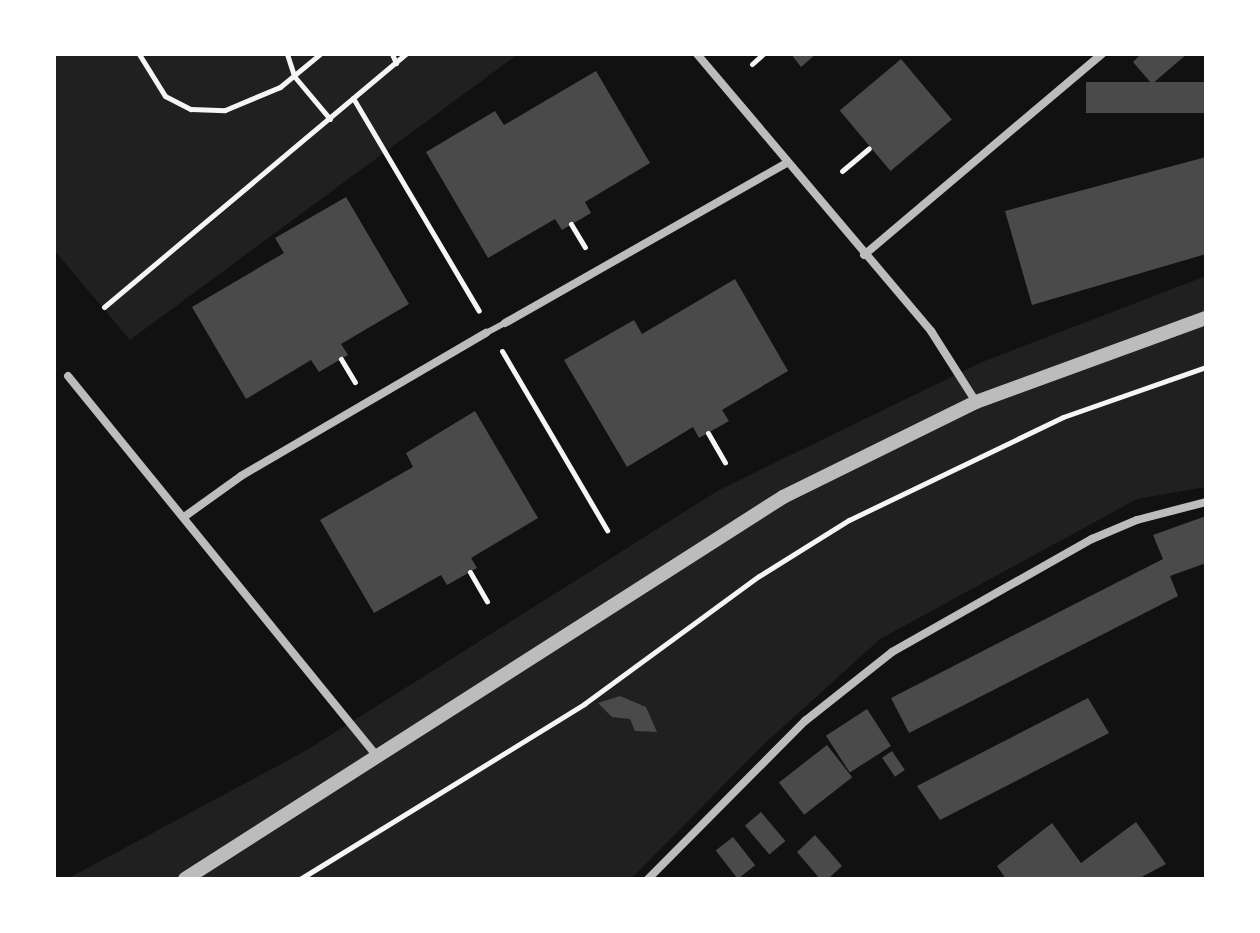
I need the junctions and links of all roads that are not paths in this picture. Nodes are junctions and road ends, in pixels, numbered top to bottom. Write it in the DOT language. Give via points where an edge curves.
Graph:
graph roads {
  1 [pos="697,54"];
  2 [pos="1102,54"];
  3 [pos="787,163"];
  4 [pos="864,255"];
  5 [pos="1206,318"];
  6 [pos="505,323"];
  7 [pos="486,333"];
  8 [pos="68,376"];
  9 [pos="976,402"];
  10 [pos="1206,502"];
  11 [pos="184,517"];
  12 [pos="376,755"];
  13 [pos="185,879"];
  14 [pos="648,879"];
  1 -- 3 [label="street"];
  2 -- 4 [label="street"];
  3 -- 4 [label="street"];
  3 -- 6 [label="street"];
  4 -- 9 [label="street" via="944,347"];
  5 -- 9 [label="street"];
  6 -- 7 [label="lane"];
  7 -- 11 [label="street" via="241,476"];
  8 -- 11 [label="street"];
  9 -- 12 [label="street" via="841,465 732,527"];
  10 -- 14 [label="street" via="1137,520 1092,539 892,652 805,721"];
  11 -- 12 [label="street"];
  12 -- 13 [label="street"];
}
